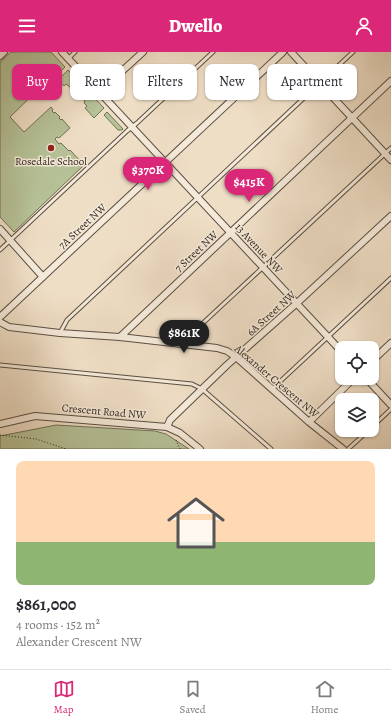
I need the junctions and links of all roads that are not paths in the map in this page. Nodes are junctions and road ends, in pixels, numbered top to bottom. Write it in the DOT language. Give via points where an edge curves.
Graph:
graph roads {
  1 [pos="4,52"];
  2 [pos="62,52"];
  3 [pos="75,52"];
  4 [pos="143,52"];
  5 [pos="213,52"];
  6 [pos="284,52"];
  7 [pos="291,52"];
  8 [pos="353,52"];
  9 [pos="0,56"];
  10 [pos="68,59"];
  11 [pos="73,64"];
  12 [pos="302,64"];
  13 [pos="340,64"];
  14 [pos="125,68"];
  15 [pos="391,82"];
  16 [pos="107,100"];
  17 [pos="302,100"];
  18 [pos="334,100"];
  19 [pos="351,118"];
  20 [pos="132,127"];
  21 [pos="391,148"];
  22 [pos="385,154"];
  23 [pos="391,160"];
  24 [pos="165,163"];
  25 [pos="198,198"];
  26 [pos="391,216"];
  27 [pos="0,229"];
  28 [pos="231,233"];
  29 [pos="10,240"];
  30 [pos="0,250"];
  31 [pos="263,268"];
  32 [pos="43,277"];
  33 [pos="391,278"];
  34 [pos="297,303"];
  35 [pos="0,317"];
  36 [pos="0,322"];
  37 [pos="60,333"];
  38 [pos="120,337"];
  39 [pos="328,337"];
  40 [pos="391,343"];
  41 [pos="335,344"];
  42 [pos="186,345"];
  43 [pos="379,354"];
  44 [pos="236,357"];
  45 [pos="0,365"];
  46 [pos="347,385"];
  47 [pos="373,385"];
  48 [pos="202,389"];
  49 [pos="272,389"];
  50 [pos="391,404"];
  51 [pos="391,409"];
  52 [pos="379,420"];
  53 [pos="309,422"];
  54 [pos="0,424"];
  55 [pos="167,427"];
  56 [pos="361,437"];
  57 [pos="200,449"];
  58 [pos="271,449"];
  59 [pos="344,449"];
  60 [pos="348,449"];
  1 -- 9 [label="street"];
  2 -- 10 [label="street, 13 Avenue NW"];
  3 -- 10 [label="lane"];
  4 -- 14 [label="street"];
  5 -- 20 [label="lane"];
  6 -- 24 [label="street, 7A Street NW"];
  7 -- 12 [label="street"];
  8 -- 13 [label="lane"];
  10 -- 11 [label="street, 13 Avenue NW"];
  15 -- 19 [label="street, 7 Street NW"];
  16 -- 20 [label="street, 13 Avenue NW"];
  17 -- 25 [label="lane"];
  18 -- 19 [label="street"];
  19 -- 22 [label="street"];
  19 -- 28 [label="street, 7 Street NW"];
  20 -- 24 [label="street, 13 Avenue NW"];
  20 -- 29 [label="lane"];
  21 -- 22 [label="lane"];
  22 -- 23 [label="street"];
  22 -- 31 [label="lane"];
  24 -- 25 [label="street, 13 Avenue NW"];
  24 -- 32 [label="street, 7A Street NW"];
  25 -- 28 [label="street, 13 Avenue NW"];
  25 -- 37 [label="lane" via="67,320"];
  26 -- 34 [label="street, 6A Street NW"];
  27 -- 29 [label="street"];
  28 -- 31 [label="street, 13 Avenue NW"];
  28 -- 38 [label="street, 7 Street NW"];
  29 -- 30 [label="lane"];
  29 -- 32 [label="street"];
  31 -- 34 [label="street, 13 Avenue NW"];
  31 -- 42 [label="lane" via="188,337"];
  32 -- 35 [label="street, 7A Street NW"];
  33 -- 39 [label="lane"];
  34 -- 39 [label="street, 13 Avenue NW"];
  34 -- 44 [label="street, 6A Street NW"];
  36 -- 37 [label="street, Alexander Crescent NW" via="9,327"];
  37 -- 38 [label="street, Alexander Crescent NW"];
  38 -- 42 [label="street, Alexander Crescent NW"];
  39 -- 41 [label="street, 13 Avenue NW"];
  39 -- 49 [label="lane"];
  40 -- 43 [label="street"];
  42 -- 44 [label="street, Alexander Crescent NW" via="217,348"];
  44 -- 48 [label="street, 6A Street NW"];
  44 -- 49 [label="street, Alexander Crescent NW"];
  45 -- 48 [label="lane" via="192,384"];
  46 -- 53 [label="street"];
  47 -- 50 [label="street"];
  48 -- 55 [label="street, 6A Street NW" via="170,420"];
  48 -- 58 [label="lane"];
  49 -- 53 [label="street, Alexander Crescent NW"];
  51 -- 52 [label="lane"];
  53 -- 59 [label="street, Alexander Crescent NW"];
  54 -- 55 [label="street, Crescent Road NW" via="35,416"];
  55 -- 57 [label="street, Crescent Road NW" via="180,433"];
  56 -- 60 [label="lane"];
}
